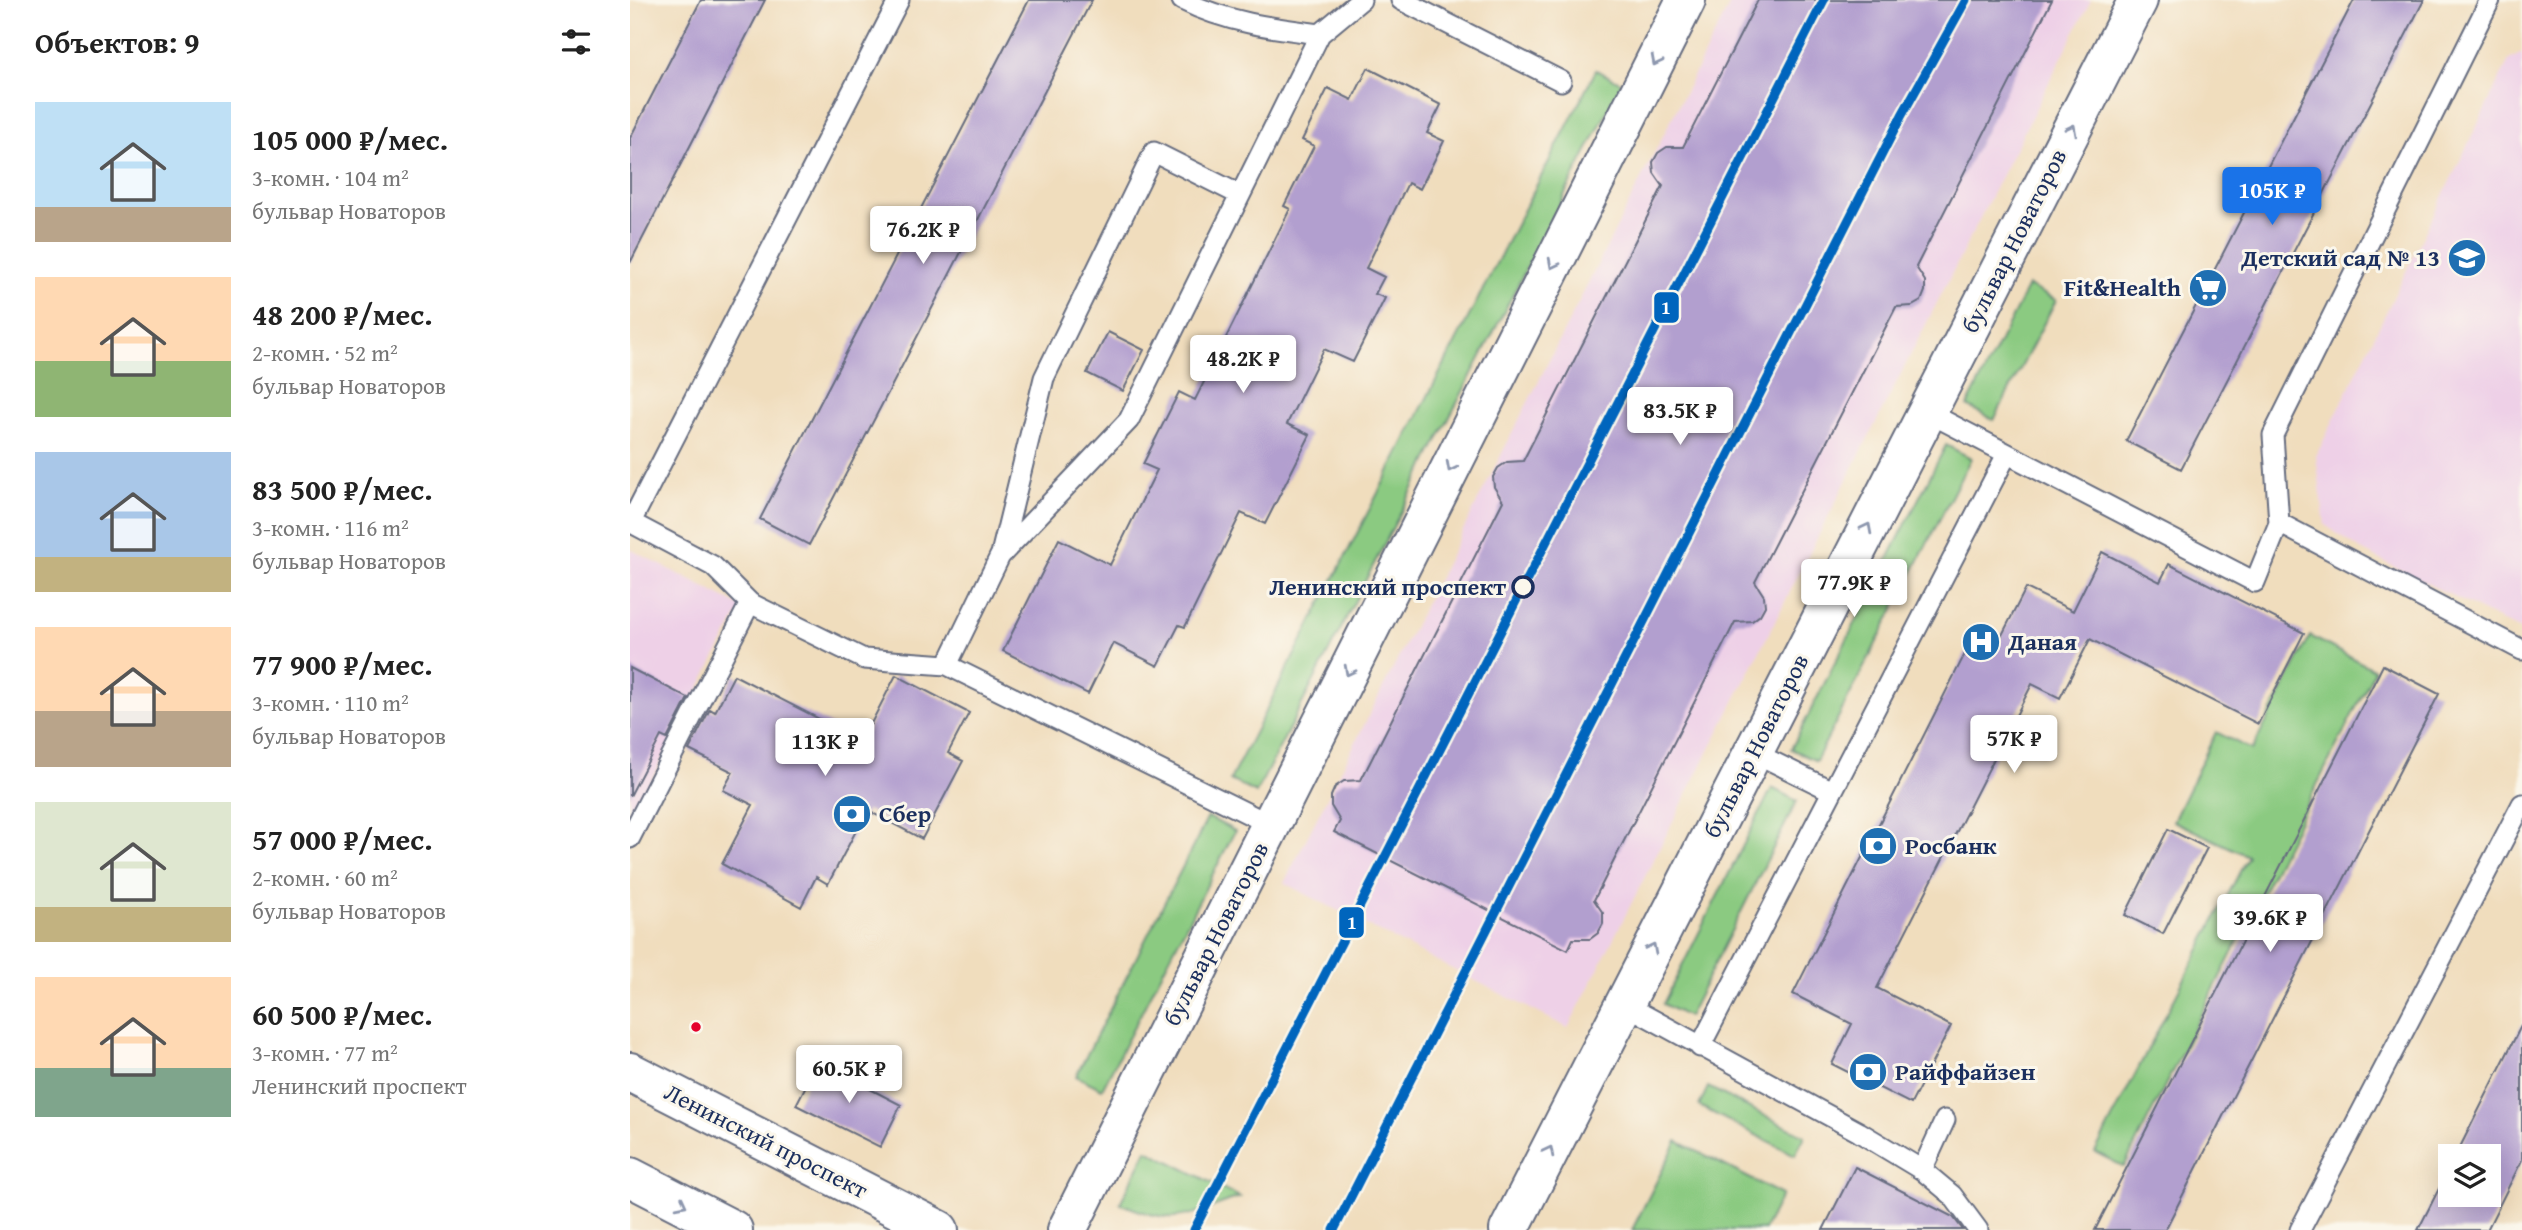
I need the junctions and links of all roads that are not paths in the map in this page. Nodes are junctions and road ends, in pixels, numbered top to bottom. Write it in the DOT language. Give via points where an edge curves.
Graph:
graph roads {
  1 [pos="899,0"];
  2 [pos="1182,0"];
  3 [pos="1361,0"];
  4 [pos="1401,0"];
  5 [pos="1686,0"];
  6 [pos="2138,0"];
  7 [pos="2490,0"];
  8 [pos="1320,34"];
  9 [pos="1561,81"];
  10 [pos="1240,195"];
  11 [pos="1927,412"];
  12 [pos="2007,454"];
  13 [pos="630,522"];
  14 [pos="2279,523"];
  15 [pos="1000,556"];
  16 [pos="750,603"];
  17 [pos="2522,650"];
  18 [pos="947,665"];
  19 [pos="1753,752"];
  20 [pos="1832,791"];
  21 [pos="2522,804"];
  22 [pos="1271,825"];
  23 [pos="630,838"];
  24 [pos="1624,1004"];
  25 [pos="1700,1046"];
  26 [pos="630,1072"];
  27 [pos="1945,1120"];
  28 [pos="1922,1170"];
  29 [pos="630,1177"];
  30 [pos="733,1230"];
  31 [pos="939,1230"];
  32 [pos="1067,1230"];
  33 [pos="1509,1230"];
  34 [pos="1978,1230"];
  35 [pos="2300,1230"];
  1 -- 13 [label="lane"];
  2 -- 8 [label="lane" via="1263,27"];
  3 -- 8 [label="lane"];
  4 -- 9 [label="lane"];
  5 -- 22 [label="street, бульвар Новаторов, one-way"];
  11 -- 6 [label="street, бульвар Новаторов, one-way"];
  7 -- 14 [label="lane" via="2273,435"];
  8 -- 10 [label="lane"];
  10 -- 15 [label="lane" via="1129,420"];
  10 -- 15 [label="lane" via="1154,152 1044,378"];
  11 -- 12 [label="lane"];
  19 -- 11 [label="street, бульвар Новаторов, one-way"];
  12 -- 14 [label="lane" via="2255,582"];
  12 -- 20 [label="lane"];
  13 -- 16 [label="lane" via="713,566"];
  14 -- 17 [label="lane"];
  15 -- 18 [label="lane"];
  16 -- 18 [label="lane" via="864,659"];
  16 -- 23 [label="lane"];
  18 -- 22 [label="lane"];
  19 -- 20 [label="lane"];
  24 -- 19 [label="street, бульвар Новаторов, one-way"];
  20 -- 25 [label="lane"];
  21 -- 35 [label="lane"];
  22 -- 32 [label="street, бульвар Новаторов"];
  24 -- 25 [label="lane"];
  33 -- 24 [label="street, бульвар Новаторов, one-way"];
  25 -- 28 [label="lane"];
  26 -- 31 [label="street, Ленинский проспект"];
  27 -- 28 [label="lane"];
  28 -- 34 [label="lane" via="1952,1195"];
  29 -- 30 [label="street, one-way"];
}
